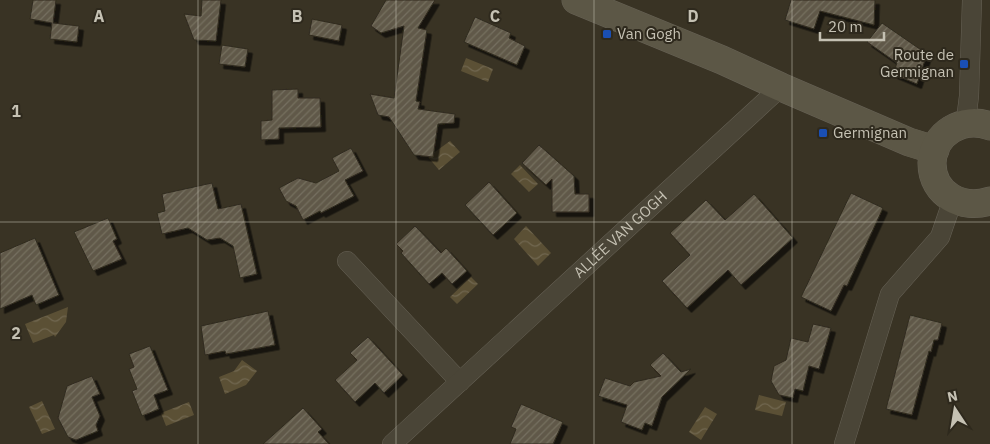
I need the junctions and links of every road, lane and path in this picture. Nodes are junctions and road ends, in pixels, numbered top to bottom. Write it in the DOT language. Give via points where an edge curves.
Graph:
graph roads {
  1 [pos="576,0"];
  2 [pos="972,0"];
  3 [pos="781,87"];
  4 [pos="980,124"];
  5 [pos="935,150"];
  6 [pos="953,199"];
  7 [pos="990,201"];
  8 [pos="347,261"];
  9 [pos="460,382"];
  10 [pos="392,444"];
  11 [pos="844,444"];
  1 -- 3 [label="street"];
  2 -- 4 [label="street" via="967,112"];
  3 -- 5 [label="street"];
  3 -- 9 [label="street, ALLÉE VAN GOGH"];
  4 -- 5 [label="street" via="958,125 948,131"];
  5 -- 6 [label="street" via="932,164 935,178"];
  6 -- 7 [label="street" via="966,204"];
  6 -- 11 [label="street" via="940,237 890,294"];
  8 -- 9 [label="street"];
  9 -- 10 [label="street, ALLÉE VAN GOGH"];
}
